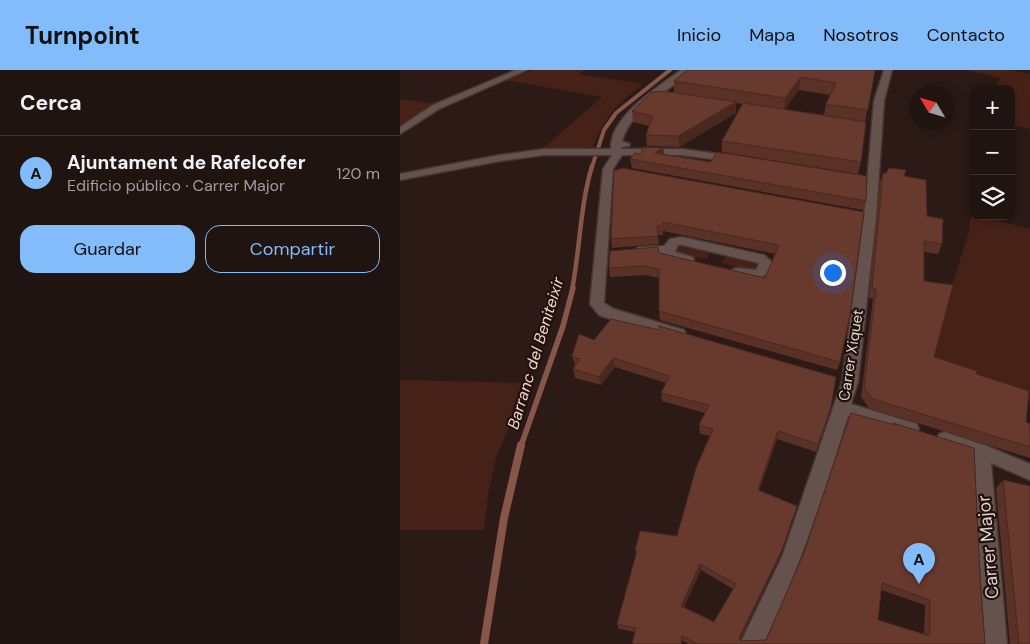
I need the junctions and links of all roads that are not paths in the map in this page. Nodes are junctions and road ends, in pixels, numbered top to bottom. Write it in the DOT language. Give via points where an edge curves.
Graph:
graph roads {
  1 [pos="523,70"];
  2 [pos="686,70"];
  3 [pos="882,75"];
  4 [pos="400,131"];
  5 [pos="612,148"];
  6 [pos="746,157"];
  7 [pos="400,177"];
  8 [pos="668,250"];
  9 [pos="630,252"];
  10 [pos="723,259"];
  11 [pos="698,262"];
  12 [pos="691,338"];
  13 [pos="832,377"];
  14 [pos="850,382"];
  15 [pos="843,408"];
  16 [pos="981,450"];
  17 [pos="1030,472"];
  18 [pos="751,644"];
  19 [pos="996,644"];
  1 -- 4 [label="street" via="436,107"];
  2 -- 5 [label="street" via="659,96 632,113"];
  3 -- 14 [label="street, Carrer Xiquet" via="872,129"];
  5 -- 6 [label="street"];
  5 -- 7 [label="street" via="514,155"];
  5 -- 12 [label="street" via="617,155 598,304 609,313"];
  8 -- 9 [label="street"];
  8 -- 10 [label="street" via="674,242 682,242"];
  8 -- 11 [label="street" via="672,256"];
  13 -- 14 [label="street"];
  14 -- 15 [label="street, Carrer Xiquet"];
  15 -- 16 [label="street"];
  15 -- 18 [label="street, Carrer Xiquet" via="790,560"];
  16 -- 17 [label="street"];
  16 -- 19 [label="street, Carrer Major"];
}
